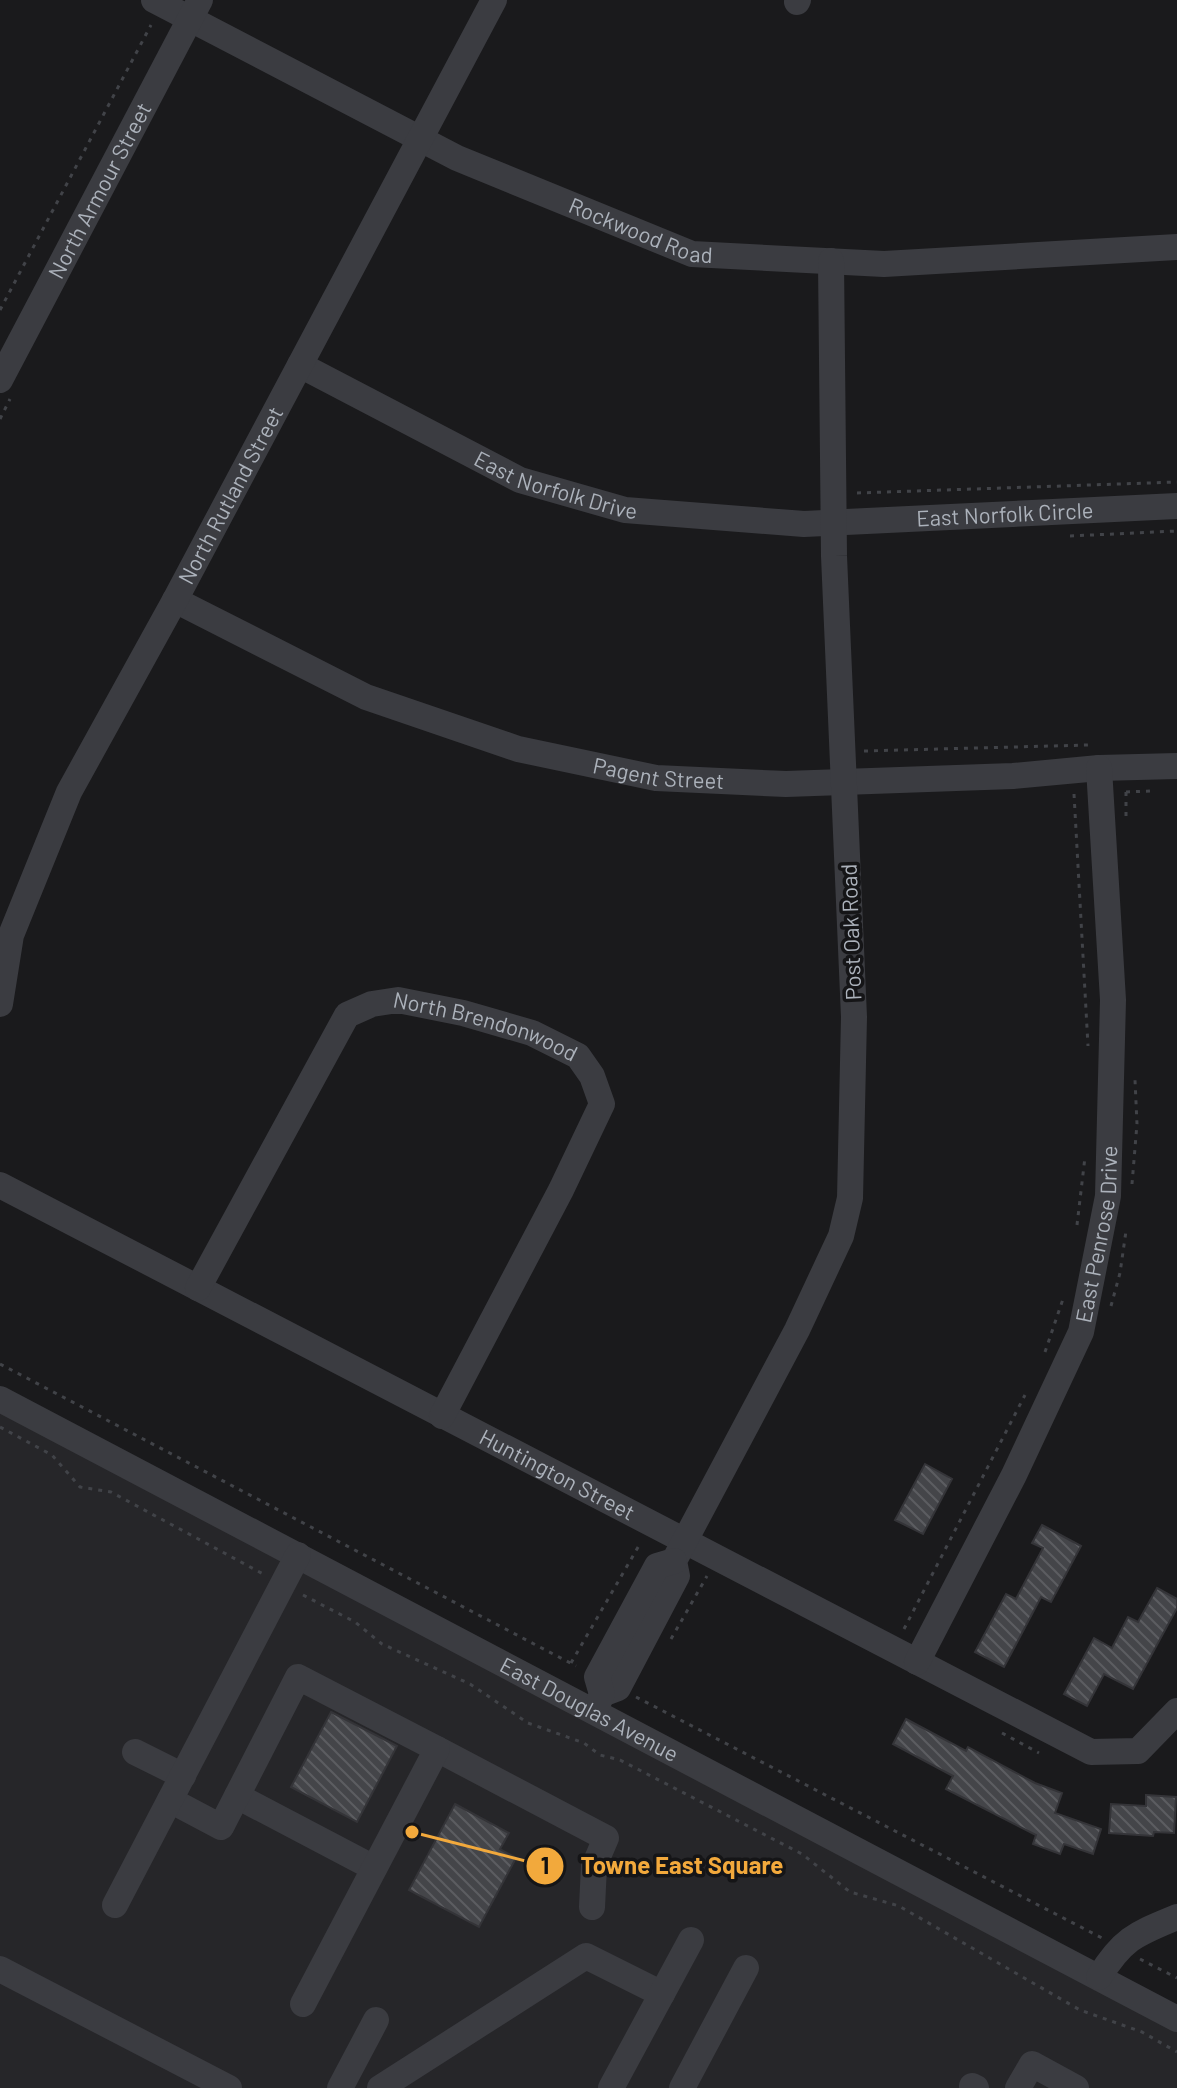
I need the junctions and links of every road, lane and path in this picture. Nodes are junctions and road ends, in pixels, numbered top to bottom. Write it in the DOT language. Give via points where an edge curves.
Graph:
graph roads {
  1 [pos="494,0"];
  2 [pos="158,2"];
  3 [pos="195,10"];
  4 [pos="420,139"];
  5 [pos="1177,247"];
  6 [pos="831,261"];
  7 [pos="0,310"];
  8 [pos="300,365"];
  9 [pos="0,380"];
  10 [pos="1177,482"];
  11 [pos="1177,506"];
  12 [pos="844,522"];
  13 [pos="175,600"];
  14 [pos="860,741"];
  15 [pos="1099,756"];
  16 [pos="1177,766"];
  17 [pos="845,782"];
  18 [pos="1074,794"];
  19 [pos="0,1004"];
  20 [pos="1088,1052"];
  21 [pos="1086,1150"];
  22 [pos="0,1185"];
  23 [pos="1076,1239"];
  24 [pos="198,1288"];
  25 [pos="1064,1297"];
  26 [pos="1041,1363"];
  27 [pos="0,1364"];
  28 [pos="1027,1391"];
  29 [pos="0,1399"];
  30 [pos="442,1416"];
  31 [pos="0,1427"];
  32 [pos="642,1540"];
  33 [pos="679,1551"];
  34 [pos="708,1554"];
  35 [pos="298,1555"];
  36 [pos="283,1584"];
  37 [pos="904,1629"];
  38 [pos="669,1643"];
  39 [pos="917,1662"];
  40 [pos="571,1663"];
  41 [pos="603,1693"];
  42 [pos="1177,1711"];
  43 [pos="437,1749"];
  44 [pos="135,1752"];
  45 [pos="183,1776"];
  46 [pos="237,1796"];
  47 [pos="170,1800"];
  48 [pos="374,1868"];
  49 [pos="115,1905"];
  50 [pos="592,1907"];
  51 [pos="1177,1917"];
  52 [pos="691,1940"];
  53 [pos="1119,1947"];
  54 [pos="746,1968"];
  55 [pos="0,1969"];
  56 [pos="1099,1977"];
  57 [pos="1177,1978"];
  58 [pos="662,1994"];
  59 [pos="303,2004"];
  60 [pos="1177,2019"];
  61 [pos="376,2020"];
  62 [pos="1177,2052"];
  63 [pos="344,2087"];
  64 [pos="229,2088"];
  65 [pos="380,2088"];
  66 [pos="611,2088"];
  67 [pos="682,2088"];
  68 [pos="1018,2088"];
  69 [pos="1076,2088"];
  1 -- 4 [label="street, North Rutland Street"];
  2 -- 3 [label="street, Rockwood Road"];
  2 -- 7 [label="path"];
  3 -- 4 [label="street, Rockwood Road"];
  3 -- 9 [label="street, North Armour Street"];
  4 -- 6 [label="street, Rockwood Road" via="692,254"];
  4 -- 8 [label="street, North Rutland Street"];
  5 -- 6 [label="street, Rockwood Road" via="884,264"];
  6 -- 12 [label="street, Post Oak Road"];
  8 -- 12 [label="street, East Norfolk Drive" via="520,480 625,510 804,524"];
  8 -- 13 [label="street, North Rutland Street"];
  10 -- 12 [label="path" via="853,493"];
  11 -- 12 [label="street, East Norfolk Circle"];
  12 -- 17 [label="street, Post Oak Road"];
  13 -- 17 [label="street, Pagent Street" via="366,697 518,749 656,778"];
  13 -- 19 [label="street, North Rutland Street" via="69,792 11,935"];
  14 -- 15 [label="path" via="860,751"];
  15 -- 16 [label="street, Pagent Street"];
  15 -- 17 [label="street, Pagent Street" via="1013,776"];
  15 -- 39 [label="street, East Penrose Drive" via="1113,1000 1108,1196 1081,1332"];
  17 -- 33 [label="street, Post Oak Road" via="854,1017 850,1198 841,1236 797,1330"];
  18 -- 20 [label="path"];
  21 -- 23 [label="path"];
  22 -- 24 [label="street, Huntington Street"];
  24 -- 30 [label="street, Huntington Street"];
  24 -- 30 [label="street, North Brendonwood" via="347,1015 398,1000 532,1033 578,1056 602,1104"];
  25 -- 26 [label="path"];
  27 -- 40 [label="path"];
  28 -- 37 [label="path"];
  29 -- 35 [label="street, East Douglas Avenue"];
  30 -- 33 [label="street, Huntington Street"];
  31 -- 36 [label="path" via="52,1455 80,1487 111,1492"];
  32 -- 40 [label="path"];
  33 -- 34 [label="street, Huntington Street"];
  33 -- 41 [label="street, Post Oak Road" via="677,1576"];
  34 -- 38 [label="path" via="707,1575"];
  34 -- 39 [label="street, Huntington Street"];
  35 -- 36 [label="street"];
  35 -- 41 [label="street, East Douglas Avenue"];
  36 -- 45 [label="street"];
  36 -- 62 [label="path" via="355,1622 382,1644 470,1684 528,1723 620,1760 802,1854 850,1892 899,1906 1080,2010 1142,2032"];
  39 -- 42 [label="street, Huntington Street" via="1091,1752 1138,1751"];
  40 -- 41 [label="path"];
  41 -- 53 [label="path"];
  41 -- 56 [label="street, East Douglas Avenue"];
  43 -- 46 [label="street" via="298,1677"];
  43 -- 48 [label="street"];
  43 -- 50 [label="street" via="606,1838 594,1866"];
  44 -- 45 [label="street"];
  45 -- 47 [label="street"];
  46 -- 47 [label="street" via="221,1827"];
  46 -- 48 [label="street"];
  47 -- 49 [label="street"];
  48 -- 59 [label="street"];
  51 -- 53 [label="street"];
  52 -- 58 [label="street"];
  53 -- 56 [label="street"];
  53 -- 57 [label="path"];
  54 -- 67 [label="street"];
  55 -- 64 [label="street"];
  56 -- 60 [label="street, East Douglas Avenue"];
  58 -- 65 [label="street" via="586,1956"];
  58 -- 66 [label="street"];
  61 -- 63 [label="street"];
  68 -- 69 [label="street" via="1032,2064"];
}
